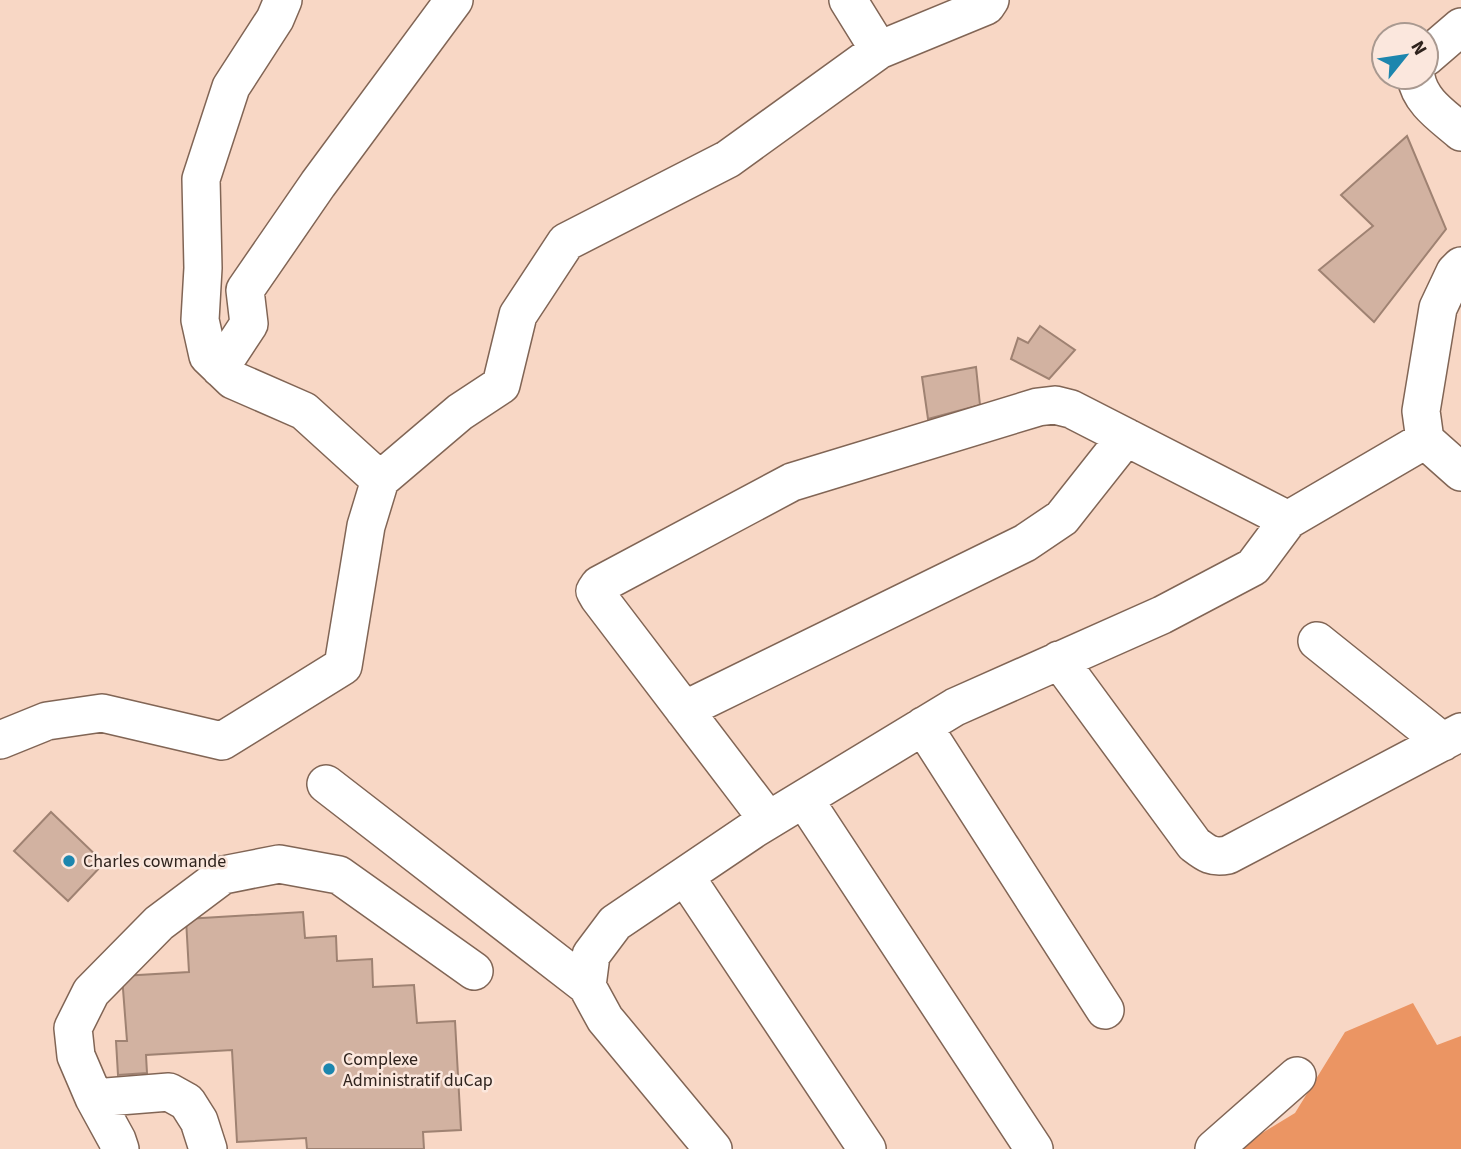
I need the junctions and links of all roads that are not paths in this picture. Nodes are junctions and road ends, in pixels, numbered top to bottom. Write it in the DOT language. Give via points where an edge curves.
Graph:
graph roads {
  1 [pos="283,0"];
  2 [pos="454,0"];
  3 [pos="848,0"];
  4 [pos="990,0"];
  5 [pos="1461,27"];
  6 [pos="1440,45"];
  7 [pos="879,50"];
  8 [pos="1419,91"];
  9 [pos="1461,132"];
  10 [pos="1461,266"];
  11 [pos="220,368"];
  12 [pos="1126,437"];
  13 [pos="1425,440"];
  14 [pos="1461,472"];
  15 [pos="380,480"];
  16 [pos="1287,520"];
  17 [pos="1317,641"];
  18 [pos="1059,660"];
  19 [pos="684,710"];
  20 [pos="923,726"];
  21 [pos="1452,737"];
  22 [pos="0,740"];
  23 [pos="326,783"];
  24 [pos="804,799"];
  25 [pos="768,820"];
  26 [pos="685,876"];
  27 [pos="474,971"];
  28 [pos="587,986"];
  29 [pos="1105,1010"];
  30 [pos="1297,1076"];
  31 [pos="94,1098"];
  32 [pos="120,1149"];
  33 [pos="208,1149"];
  34 [pos="713,1149"];
  35 [pos="867,1149"];
  36 [pos="1034,1149"];
  37 [pos="1214,1149"];
  1 -- 11 [label="street" via="231,87 201,179 200,320 208,356"];
  2 -- 11 [label="street" via="245,290 248,324"];
  3 -- 7 [label="street"];
  4 -- 7 [label="street" via="986,6"];
  5 -- 6 [label="street"];
  7 -- 15 [label="street" via="728,159 566,242 518,315 501,385 460,412"];
  8 -- 9 [label="street"];
  10 -- 13 [label="street" via="1438,308 1420,411"];
  11 -- 15 [label="street" via="233,380 304,411"];
  12 -- 16 [label="street"];
  12 -- 19 [label="street" via="1062,518 1025,543"];
  12 -- 19 [label="street" via="1071,409 1038,407 792,482 599,585 595,591 599,598"];
  13 -- 14 [label="street"];
  13 -- 16 [label="street"];
  15 -- 22 [label="street" via="366,526 343,666 222,741 102,713 47,721"];
  16 -- 18 [label="street" via="1253,567 1162,615"];
  17 -- 21 [label="street"];
  18 -- 20 [label="street" via="954,707"];
  18 -- 21 [label="street" via="1194,844 1219,857"];
  19 -- 25 [label="street"];
  20 -- 24 [label="street"];
  20 -- 29 [label="street"];
  23 -- 28 [label="street"];
  24 -- 25 [label="street"];
  24 -- 36 [label="street"];
  25 -- 26 [label="street"];
  26 -- 28 [label="street" via="615,923 590,955"];
  26 -- 35 [label="street"];
  27 -- 31 [label="street" via="339,875 279,864 223,875 159,923 91,992 74,1028 76,1056"];
  28 -- 34 [label="street" via="605,1019"];
  30 -- 37 [label="street"];
  31 -- 32 [label="street"];
  31 -- 33 [label="street" via="169,1092 187,1102"];
}
